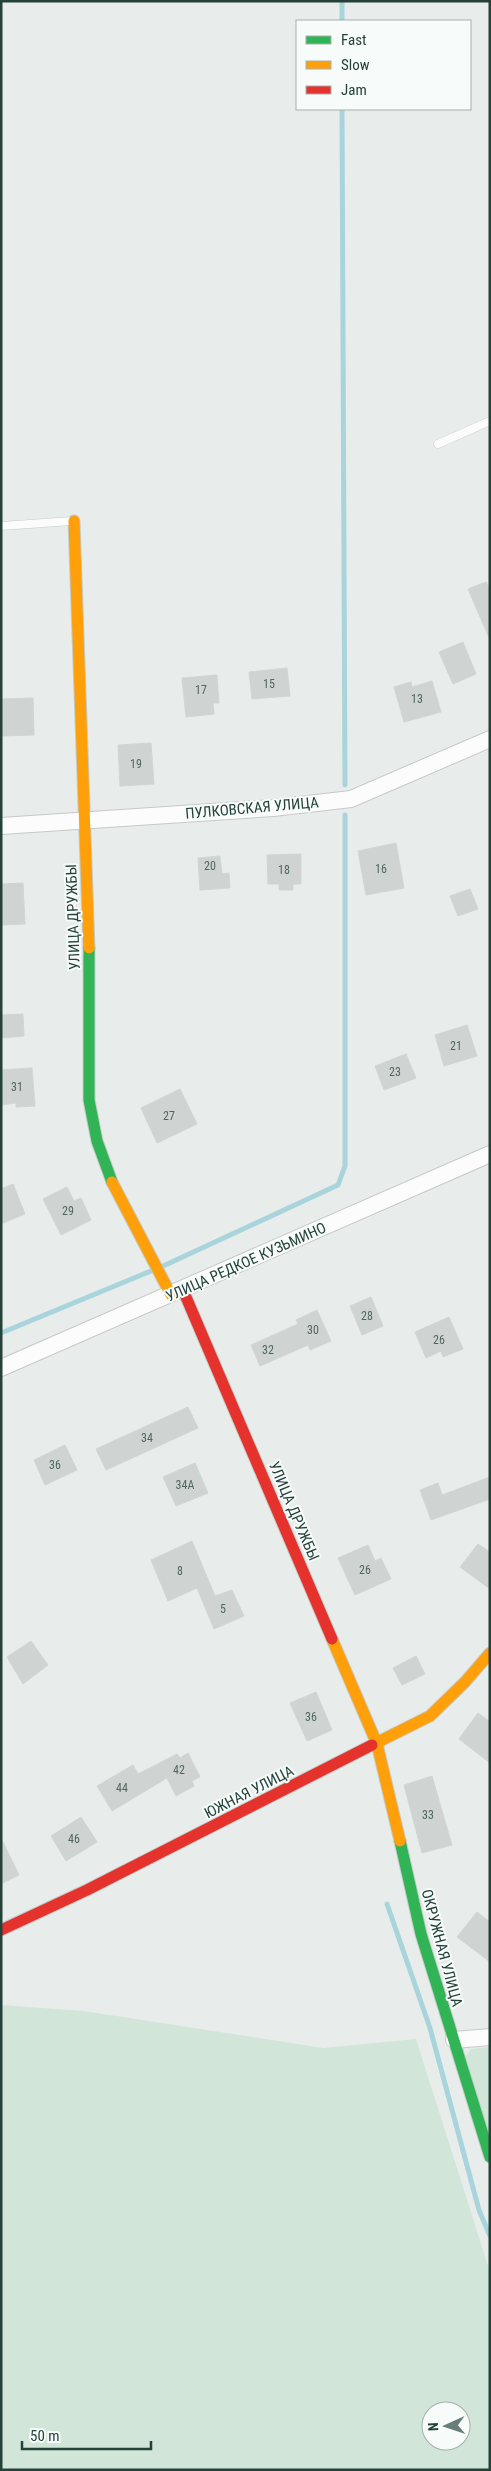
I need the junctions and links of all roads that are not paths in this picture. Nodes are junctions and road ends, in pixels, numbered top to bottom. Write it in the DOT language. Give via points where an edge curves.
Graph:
graph roads {
  1 [pos="490,421"];
  2 [pos="438,444"];
  3 [pos="74,521"];
  4 [pos="1,526"];
  5 [pos="490,739"];
  6 [pos="85,821"];
  7 [pos="1,826"];
  8 [pos="490,1154"];
  9 [pos="177,1292"];
  10 [pos="1,1368"];
  11 [pos="490,1653"];
  12 [pos="377,1744"];
  13 [pos="1,1930"];
  14 [pos="490,2037"];
  15 [pos="454,2040"];
  16 [pos="490,2157"];
  1 -- 2 [label="lane"];
  3 -- 4 [label="lane"];
  3 -- 6 [label="street, УЛИЦА ДРУЖБЫ"];
  5 -- 6 [label="street, ПУЛКОВСКАЯ УЛИЦА" via="351,799 273,808"];
  6 -- 7 [label="street, ПУЛКОВСКАЯ УЛИЦА"];
  6 -- 9 [label="street, УЛИЦА ДРУЖБЫ" via="91,979 89,1101 96,1140 130,1221"];
  8 -- 9 [label="street, УЛИЦА РЕДКОЕ КУЗЬМИНО"];
  9 -- 10 [label="street, УЛИЦА РЕДКОЕ КУЗЬМИНО"];
  9 -- 12 [label="street, УЛИЦА ДРУЖБЫ"];
  11 -- 12 [label="street, ЮЖНАЯ УЛИЦА" via="430,1716"];
  12 -- 13 [label="street, ЮЖНАЯ УЛИЦА"];
  12 -- 15 [label="street, ОКРУЖНАЯ УЛИЦА" via="421,1934"];
  14 -- 15 [label="street"];
  15 -- 16 [label="street, ОКРУЖНАЯ УЛИЦА"];
}
